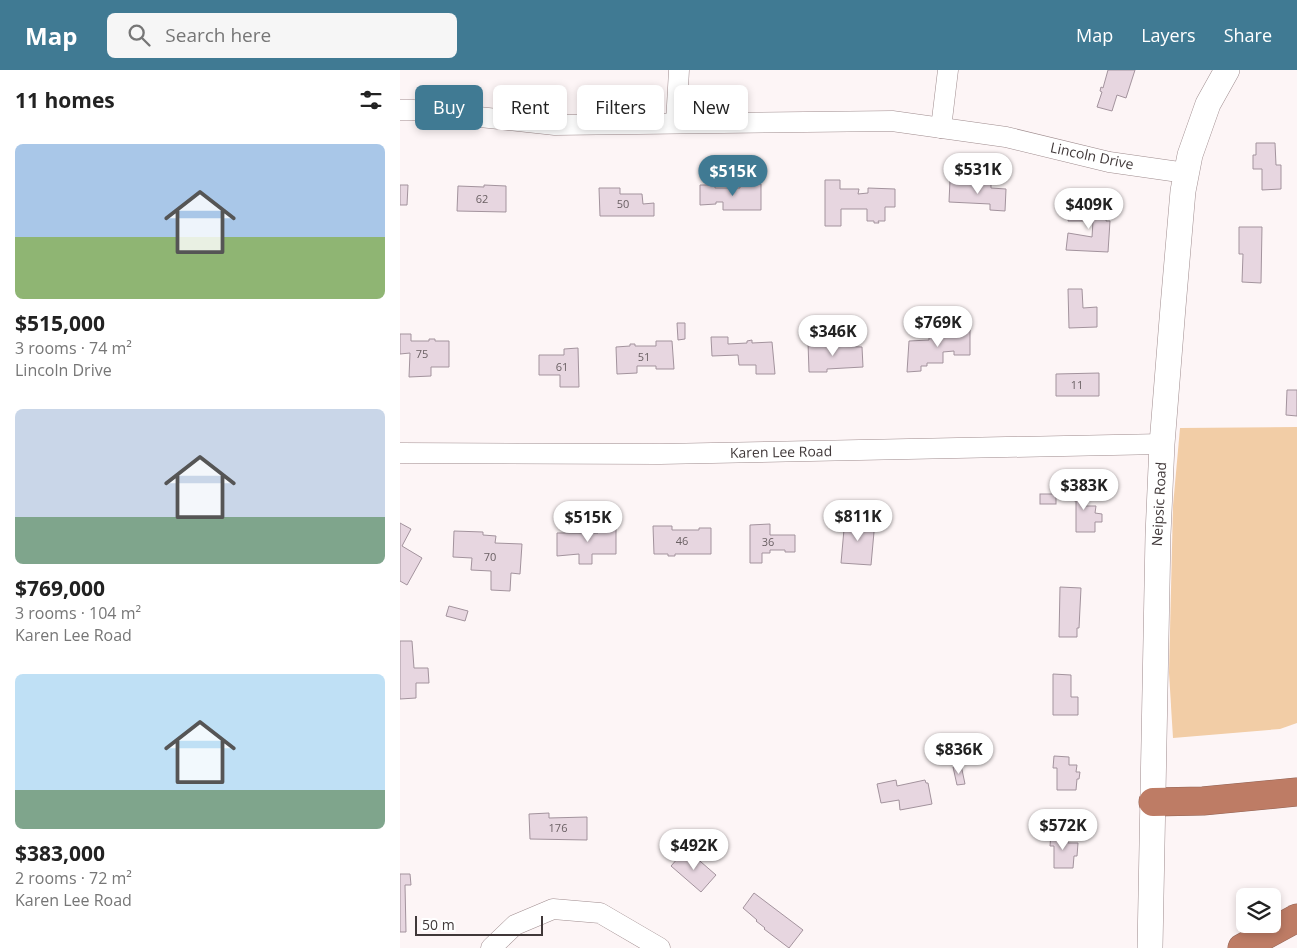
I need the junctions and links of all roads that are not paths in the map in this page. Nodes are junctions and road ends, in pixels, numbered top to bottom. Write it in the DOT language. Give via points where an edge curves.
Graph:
graph roads {
  1 [pos="678,70"];
  2 [pos="948,70"];
  3 [pos="1227,70"];
  4 [pos="677,85"];
  5 [pos="400,110"];
  6 [pos="748,123"];
  7 [pos="674,124"];
  8 [pos="941,128"];
  9 [pos="1186,173"];
  10 [pos="1162,444"];
  11 [pos="400,453"];
  12 [pos="1297,792"];
  13 [pos="1152,802"];
  14 [pos="1297,918"];
  15 [pos="491,948"];
  16 [pos="660,948"];
  17 [pos="1150,948"];
  18 [pos="1242,948"];
  1 -- 4 [label="street"];
  2 -- 8 [label="street"];
  3 -- 9 [label="street, Neipsic Road" via="1208,104"];
  5 -- 7 [label="street, Lincoln Drive" via="555,125"];
  6 -- 8 [label="street, Lincoln Drive" via="892,121"];
  8 -- 9 [label="street, Lincoln Drive" via="1006,137 1109,162"];
  9 -- 10 [label="street, Neipsic Road"];
  10 -- 11 [label="street, Karen Lee Road" via="660,454"];
  10 -- 13 [label="street, Neipsic Road"];
  12 -- 13 [label="highway" via="1203,801"];
  13 -- 17 [label="street, Neipsic Road"];
  14 -- 18 [label="highway"];
  15 -- 16 [label="street" via="514,925 553,909 600,913"];
}
